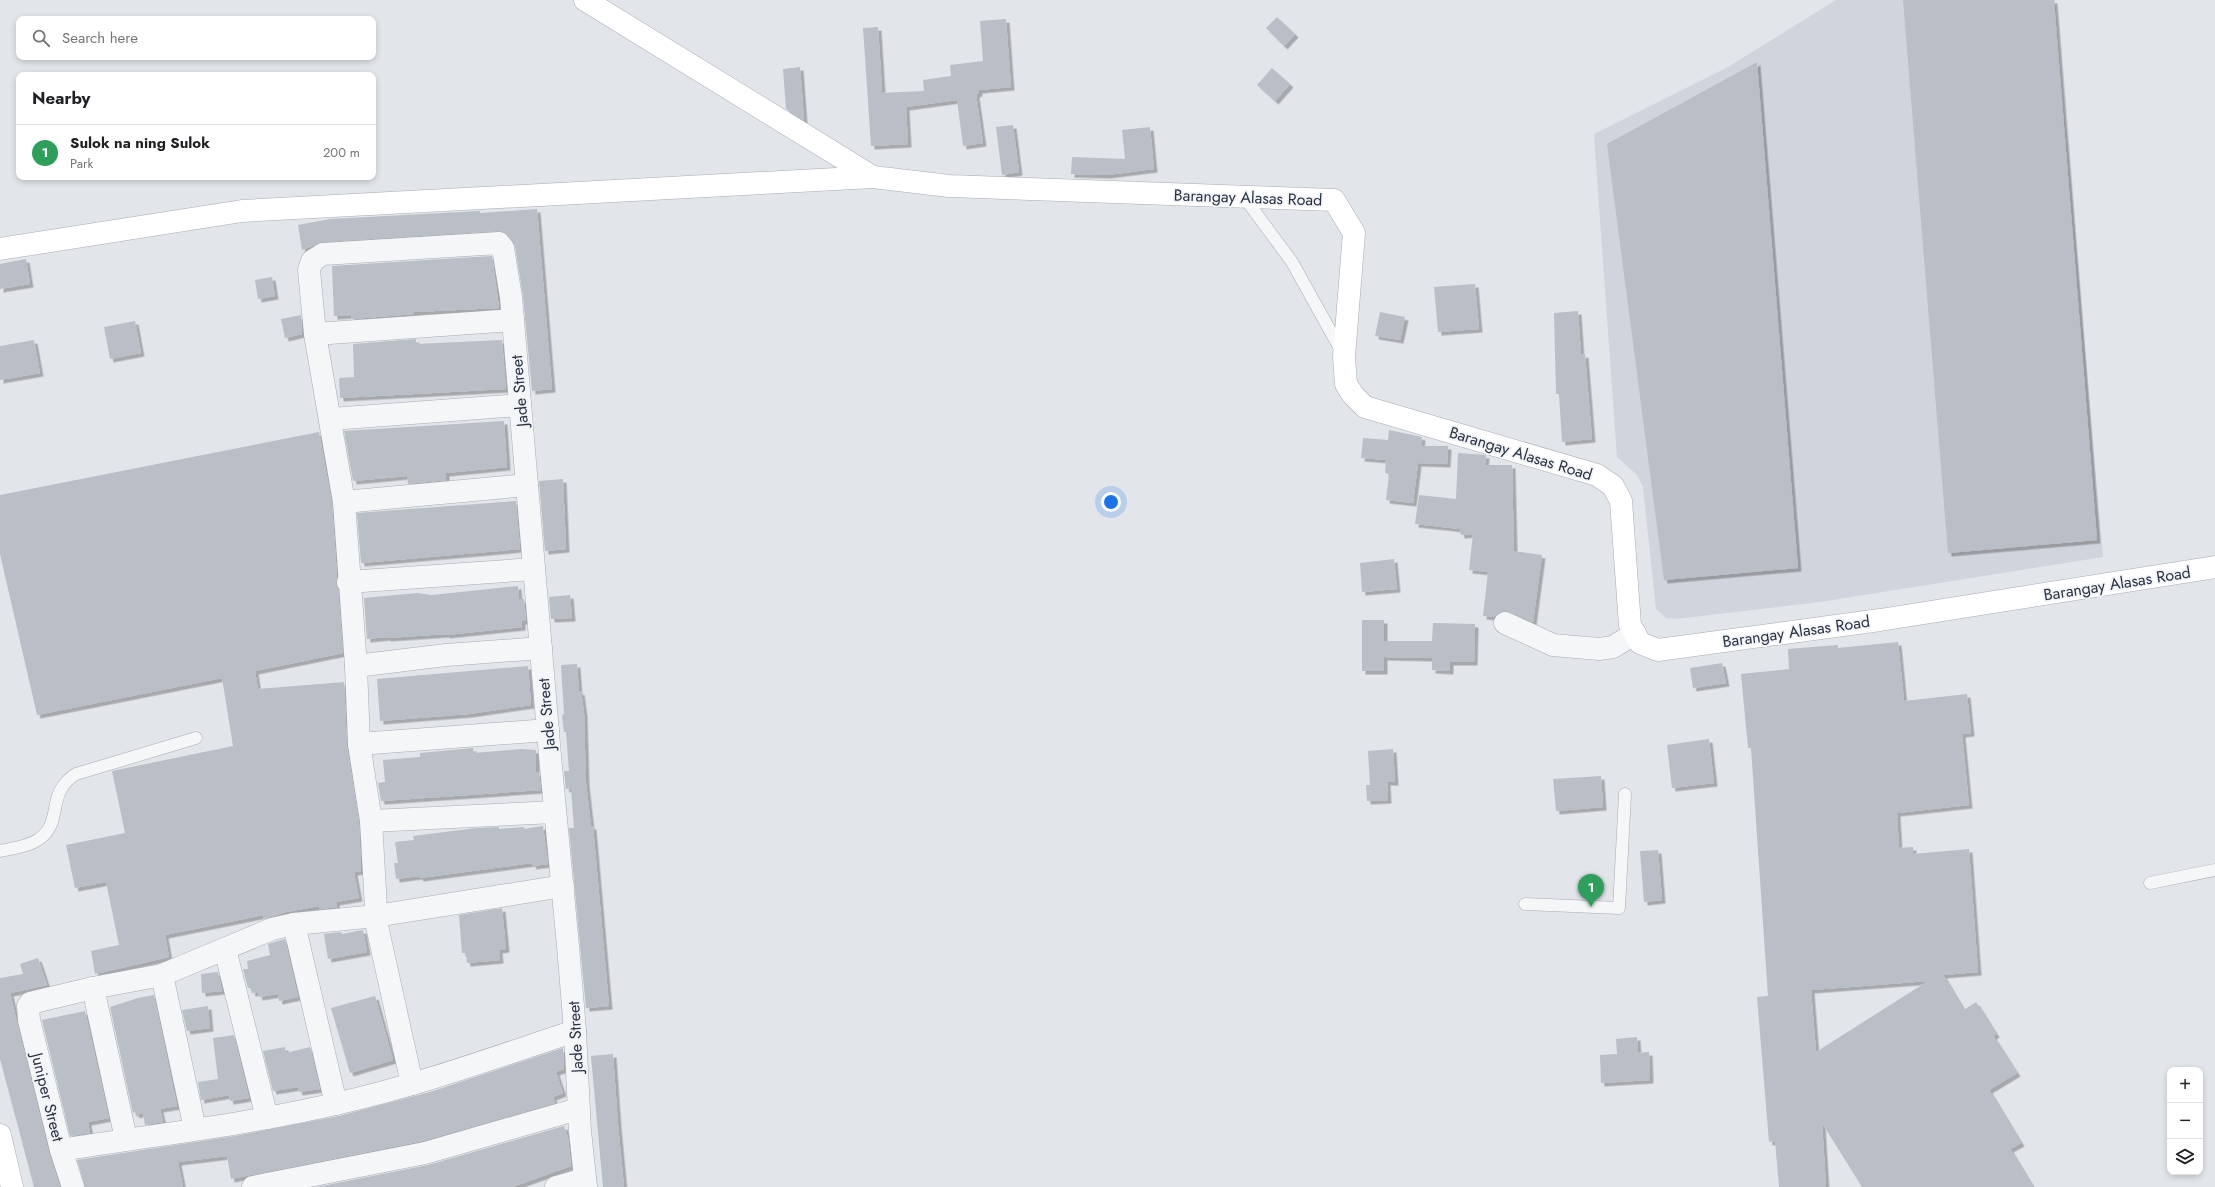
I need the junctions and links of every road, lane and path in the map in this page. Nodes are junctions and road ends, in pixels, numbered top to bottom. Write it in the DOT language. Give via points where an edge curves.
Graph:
graph roads {
  1 [pos="585,0"];
  2 [pos="874,178"];
  3 [pos="1244,197"];
  4 [pos="0,249"];
  5 [pos="513,320"];
  6 [pos="315,334"];
  7 [pos="1344,357"];
  8 [pos="520,405"];
  9 [pos="331,419"];
  10 [pos="527,485"];
  11 [pos="344,502"];
  12 [pos="2215,567"];
  13 [pos="534,569"];
  14 [pos="348,582"];
  15 [pos="1505,623"];
  16 [pos="1635,633"];
  17 [pos="541,648"];
  18 [pos="356,666"];
  19 [pos="548,730"];
  20 [pos="196,738"];
  21 [pos="359,744"];
  22 [pos="1625,794"];
  23 [pos="555,812"];
  24 [pos="371,821"];
  25 [pos="0,851"];
  26 [pos="2215,870"];
  27 [pos="2150,883"];
  28 [pos="563,886"];
  29 [pos="1525,904"];
  30 [pos="376,916"];
  31 [pos="294,924"];
  32 [pos="225,949"];
  33 [pos="162,975"];
  34 [pos="93,988"];
  35 [pos="575,1031"];
  36 [pos="412,1084"];
  37 [pos="336,1104"];
  38 [pos="578,1109"];
  39 [pos="267,1118"];
  40 [pos="195,1129"];
  41 [pos="0,1135"];
  42 [pos="126,1140"];
  43 [pos="61,1150"];
  44 [pos="586,1183"];
  45 [pos="12,1187"];
  46 [pos="73,1187"];
  47 [pos="253,1187"];
  48 [pos="556,1187"];
  1 -- 2 [label="street"];
  2 -- 3 [label="street, Barangay Alasas Road" via="949,186"];
  2 -- 4 [label="street, Barangay Alasas Road" via="242,211"];
  3 -- 7 [label="lane" via="1292,262"];
  3 -- 7 [label="street, Barangay Alasas Road" via="1334,200 1354,233"];
  5 -- 6 [label="street"];
  5 -- 6 [label="street, Jade Street" via="503,248 499,243 323,254 312,261 309,270"];
  5 -- 8 [label="street, Jade Street"];
  6 -- 9 [label="street"];
  7 -- 16 [label="street, Barangay Alasas Road" via="1346,384 1365,407 1597,475 1613,486 1622,501 1630,625"];
  8 -- 9 [label="street"];
  8 -- 10 [label="street, Jade Street"];
  9 -- 11 [label="street"];
  10 -- 11 [label="street"];
  10 -- 13 [label="street, Jade Street"];
  11 -- 14 [label="street"];
  12 -- 16 [label="street, Barangay Alasas Road" via="1880,620 1658,650 1640,643"];
  13 -- 14 [label="street"];
  13 -- 17 [label="street, Jade Street"];
  14 -- 18 [label="street"];
  15 -- 16 [label="street" via="1553,645 1599,649 1613,646"];
  17 -- 18 [label="street" via="446,655"];
  17 -- 19 [label="street, Jade Street"];
  18 -- 21 [label="street"];
  19 -- 21 [label="street"];
  19 -- 23 [label="street, Jade Street"];
  20 -- 25 [label="lane" via="76,774 61,786 49,830 31,844"];
  21 -- 24 [label="street"];
  22 -- 29 [label="lane" via="1619,908"];
  23 -- 24 [label="street"];
  23 -- 28 [label="street, Jade Street"];
  24 -- 30 [label="street"];
  26 -- 27 [label="lane"];
  28 -- 30 [label="street"];
  28 -- 35 [label="street, Jade Street"];
  30 -- 31 [label="street"];
  30 -- 36 [label="street"];
  31 -- 32 [label="street" via="272,929"];
  31 -- 37 [label="street"];
  32 -- 33 [label="street"];
  32 -- 39 [label="street"];
  33 -- 34 [label="street"];
  33 -- 40 [label="street"];
  34 -- 42 [label="street"];
  34 -- 43 [label="street, Juniper Street" via="36,1001 28,1006 29,1020"];
  35 -- 36 [label="street"];
  35 -- 38 [label="street, Jade Street"];
  36 -- 37 [label="street"];
  37 -- 39 [label="street"];
  38 -- 44 [label="street, Jade Street"];
  38 -- 47 [label="street" via="425,1153"];
  39 -- 40 [label="street"];
  40 -- 42 [label="street"];
  41 -- 45 [label="street"];
  42 -- 43 [label="street"];
  43 -- 46 [label="street, Juniper Street"];
  44 -- 48 [label="street"];
}
